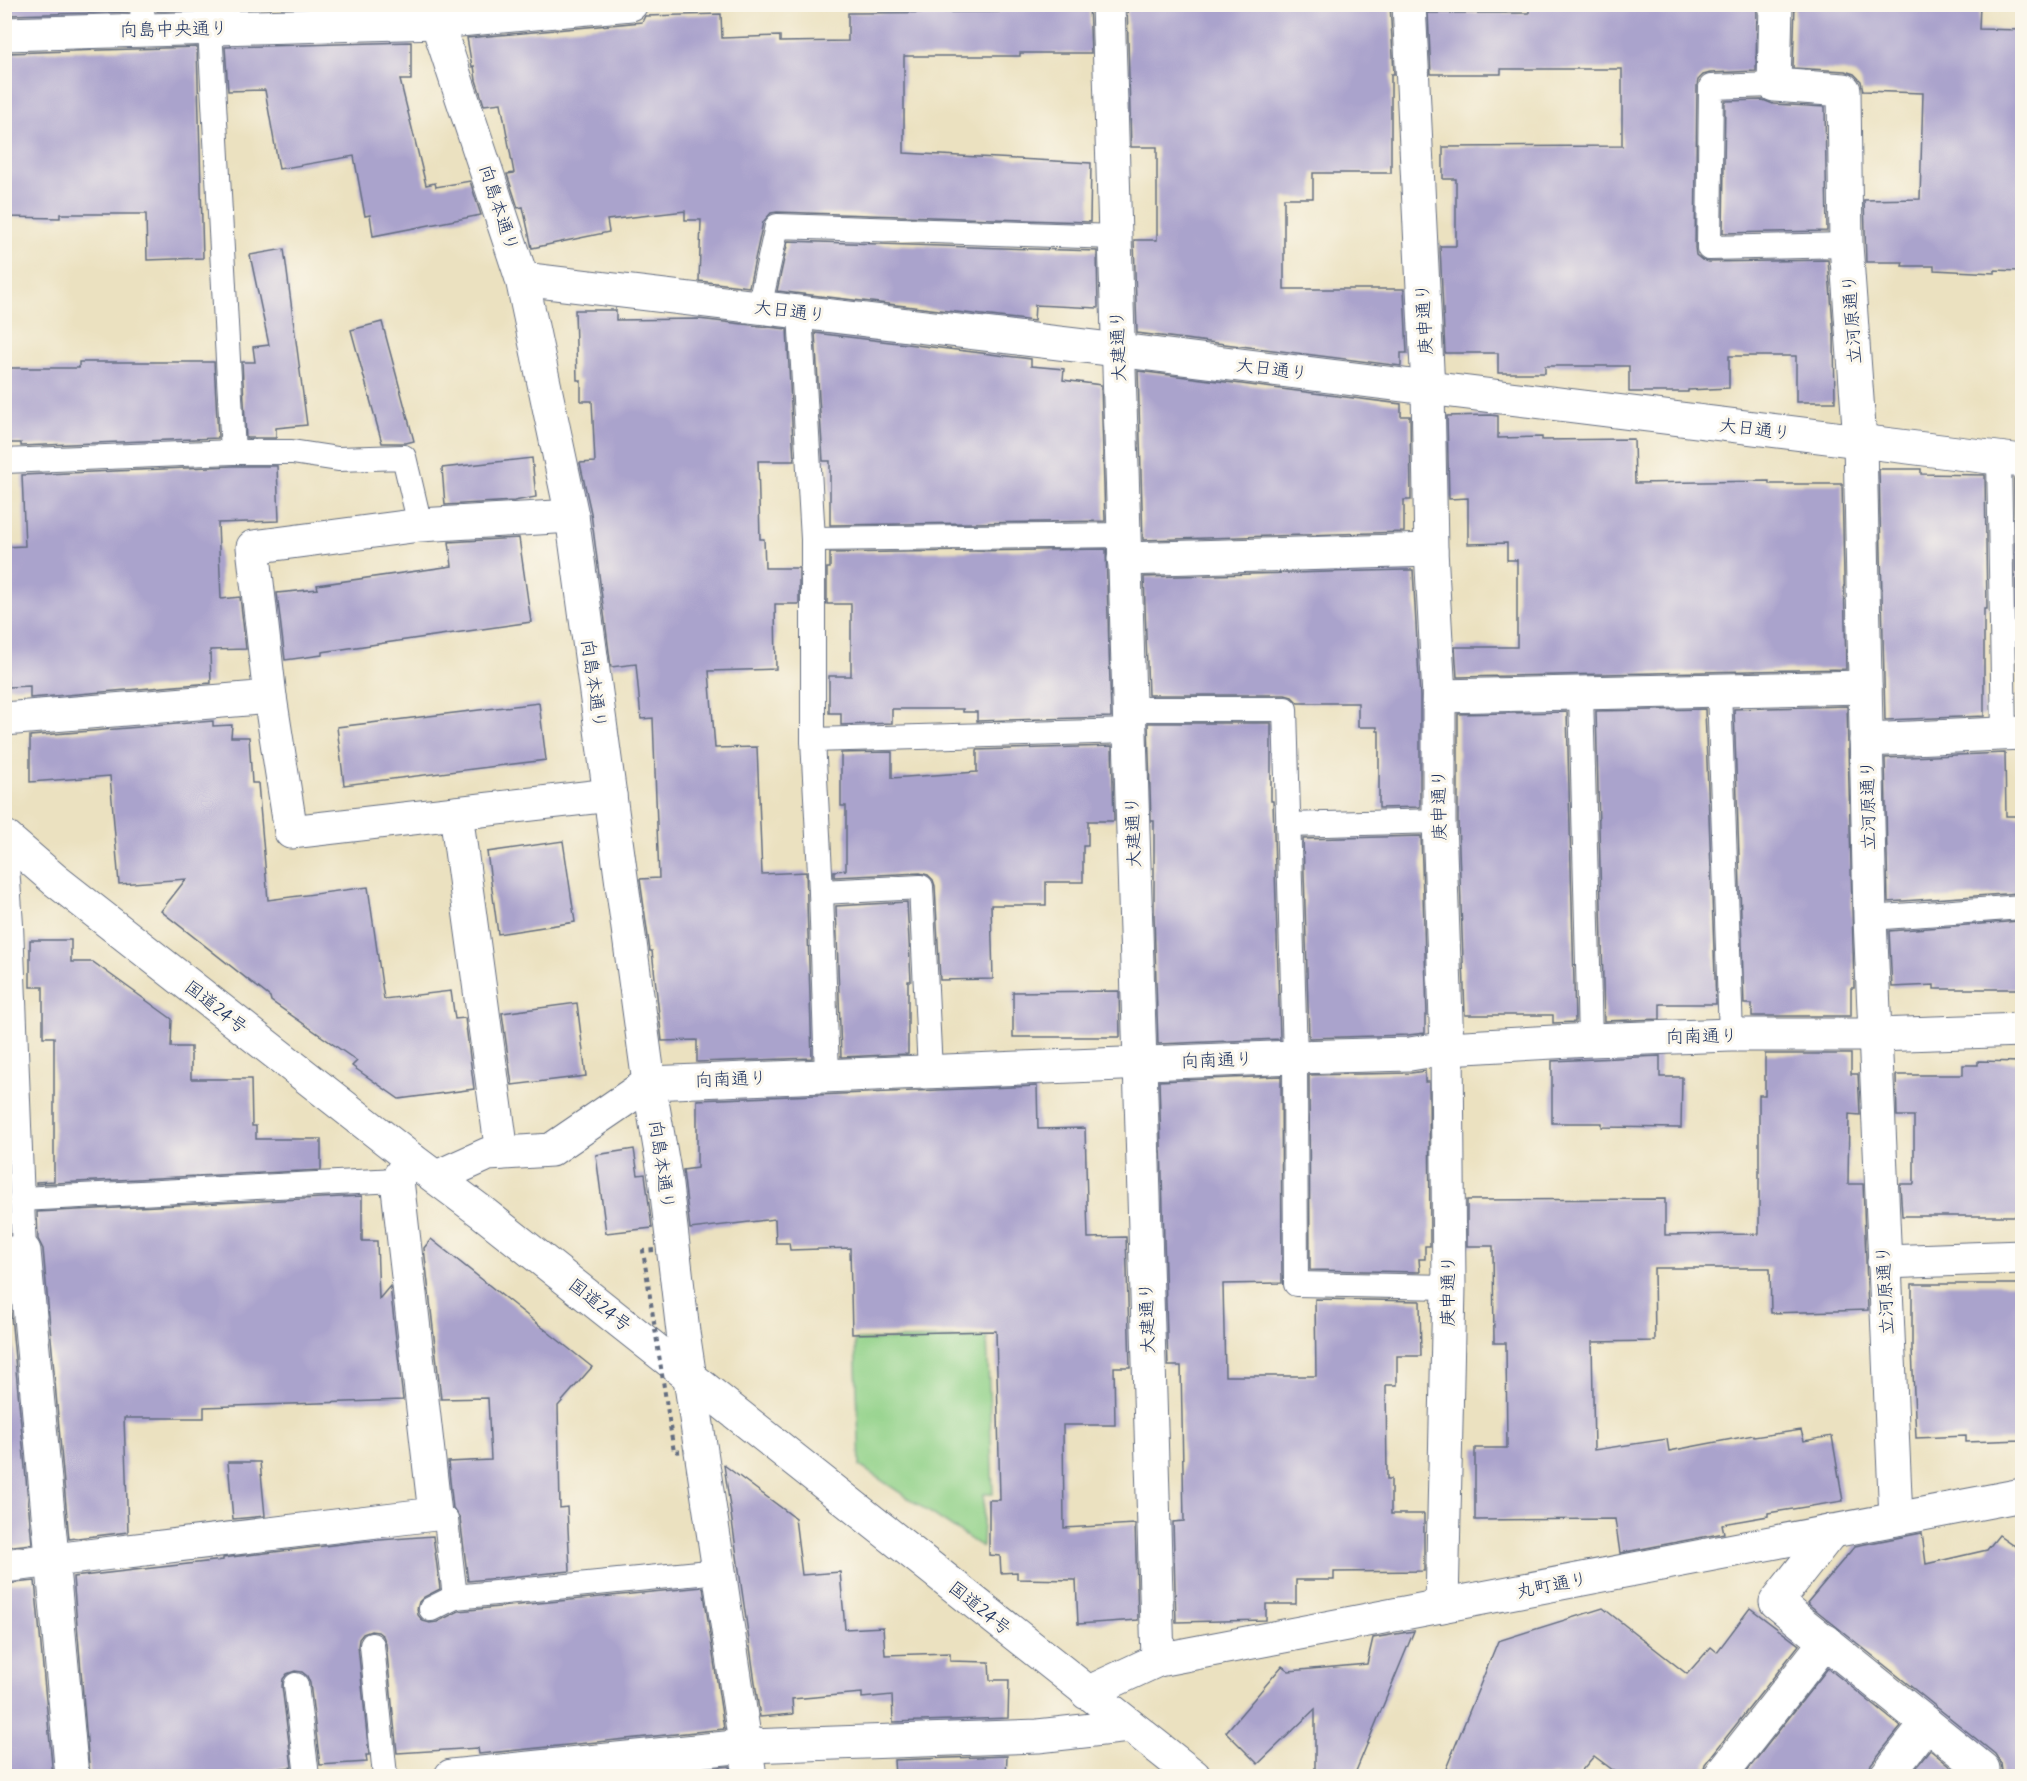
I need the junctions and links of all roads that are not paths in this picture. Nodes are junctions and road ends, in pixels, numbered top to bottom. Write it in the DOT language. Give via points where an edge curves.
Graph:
graph roads {
  1 [pos="631,4"];
  2 [pos="1108,4"];
  3 [pos="1409,4"];
  4 [pos="1776,4"];
  5 [pos="524,9"];
  6 [pos="435,13"];
  7 [pos="142,17"];
  8 [pos="210,29"];
  9 [pos="4,34"];
  10 [pos="1774,85"];
  11 [pos="1115,237"];
  12 [pos="1846,245"];
  13 [pos="522,279"];
  14 [pos="759,308"];
  15 [pos="800,313"];
  16 [pos="1118,350"];
  17 [pos="1428,389"];
  18 [pos="1860,441"];
  19 [pos="233,452"];
  20 [pos="2011,460"];
  21 [pos="4,461"];
  22 [pos="572,516"];
  23 [pos="420,525"];
  24 [pos="813,539"];
  25 [pos="1124,547"];
  26 [pos="1431,550"];
  27 [pos="1865,687"];
  28 [pos="1719,690"];
  29 [pos="1581,694"];
  30 [pos="1439,696"];
  31 [pos="270,697"];
  32 [pos="4,719"];
  33 [pos="1129,720"];
  34 [pos="2013,733"];
  35 [pos="813,740"];
  36 [pos="1866,740"];
  37 [pos="610,795"];
  38 [pos="456,813"];
  39 [pos="1439,821"];
  40 [pos="1288,825"];
  41 [pos="5,836"];
  42 [pos="821,892"];
  43 [pos="7,904"];
  44 [pos="2022,907"];
  45 [pos="1870,918"];
  46 [pos="2022,1030"];
  47 [pos="1731,1035"];
  48 [pos="1876,1035"];
  49 [pos="1590,1040"];
  50 [pos="1447,1048"];
  51 [pos="1295,1057"];
  52 [pos="1140,1063"];
  53 [pos="930,1071"];
  54 [pos="827,1075"];
  55 [pos="649,1083"];
  56 [pos="502,1152"];
  57 [pos="415,1172"];
  58 [pos="21,1199"];
  59 [pos="14,1252"];
  60 [pos="2022,1257"];
  61 [pos="1884,1262"];
  62 [pos="1449,1287"];
  63 [pos="691,1377"];
  64 [pos="2022,1495"];
  65 [pos="435,1514"];
  66 [pos="1896,1519"];
  67 [pos="1832,1532"];
  68 [pos="52,1560"];
  69 [pos="4,1566"];
  70 [pos="719,1571"];
  71 [pos="455,1597"];
  72 [pos="1442,1606"];
  73 [pos="431,1609"];
  74 [pos="1826,1641"];
  75 [pos="372,1645"];
  76 [pos="1158,1660"];
  77 [pos="296,1685"];
  78 [pos="1088,1693"];
  79 [pos="1927,1724"];
  80 [pos="1130,1726"];
  81 [pos="747,1761"];
  82 [pos="1975,1770"];
  83 [pos="72,1776"];
  84 [pos="307,1776"];
  85 [pos="385,1776"];
  86 [pos="451,1776"];
  87 [pos="1194,1776"];
  88 [pos="1720,1776"];
  89 [pos="1886,1776"];
  1 -- 5 [label="main road, 向島中央通り"];
  2 -- 11 [label="main road, 大建通り"];
  3 -- 17 [label="main road, 庚申通り"];
  4 -- 10 [label="main road"];
  5 -- 6 [label="main road, 向島中央通り"];
  6 -- 8 [label="main road, 向島中央通り"];
  6 -- 13 [label="main road, 向島本通り"];
  7 -- 8 [label="main road, 向島中央通り"];
  7 -- 9 [label="main road, 向島中央通り"];
  8 -- 19 [label="lane"];
  10 -- 12 [label="main road, 立河原通り" via="1844,90"];
  10 -- 12 [label="lane" via="1711,87 1710,248"];
  11 -- 14 [label="lane" via="777,226"];
  11 -- 16 [label="main road, 大建通り"];
  12 -- 18 [label="main road, 立河原通り"];
  13 -- 14 [label="main road, 大日通り"];
  13 -- 22 [label="main road, 向島本通り"];
  14 -- 15 [label="main road, 大日通り"];
  15 -- 16 [label="main road, 大日通り"];
  15 -- 24 [label="lane"];
  16 -- 17 [label="main road, 大日通り"];
  16 -- 25 [label="main road, 大建通り"];
  17 -- 18 [label="main road, 大日通り"];
  17 -- 26 [label="main road, 庚申通り"];
  18 -- 20 [label="main road, 大日通り"];
  18 -- 27 [label="main road, 立河原通り"];
  19 -- 21 [label="lane"];
  19 -- 23 [label="lane" via="292,452 338,459 404,457"];
  20 -- 34 [label="lane"];
  22 -- 23 [label="main road"];
  22 -- 37 [label="main road, 向島本通り"];
  23 -- 31 [label="main road" via="253,547"];
  24 -- 25 [label="lane"];
  24 -- 35 [label="lane"];
  25 -- 26 [label="main road"];
  25 -- 33 [label="main road, 大建通り"];
  26 -- 30 [label="main road, 庚申通り"];
  27 -- 28 [label="main road"];
  27 -- 36 [label="main road, 立河原通り"];
  28 -- 29 [label="main road"];
  28 -- 47 [label="lane"];
  29 -- 30 [label="main road"];
  29 -- 49 [label="lane"];
  30 -- 39 [label="main road, 庚申通り"];
  31 -- 32 [label="main road"];
  31 -- 38 [label="main road" via="291,832"];
  33 -- 35 [label="lane"];
  33 -- 40 [label="lane" via="1285,709"];
  33 -- 52 [label="main road, 大建通り"];
  34 -- 36 [label="main road"];
  35 -- 42 [label="lane"];
  36 -- 45 [label="main road, 立河原通り"];
  37 -- 38 [label="main road"];
  37 -- 55 [label="main road, 向島本通り"];
  38 -- 56 [label="main road"];
  39 -- 40 [label="lane"];
  39 -- 50 [label="main road, 庚申通り"];
  40 -- 51 [label="lane"];
  41 -- 43 [label="lane"];
  41 -- 57 [label="main road, 国道24号"];
  42 -- 53 [label="lane" via="921,887"];
  42 -- 54 [label="lane"];
  43 -- 58 [label="lane"];
  44 -- 45 [label="lane"];
  45 -- 48 [label="main road, 立河原通り"];
  46 -- 48 [label="main road, 向南通り"];
  47 -- 48 [label="main road, 向南通り"];
  47 -- 49 [label="main road, 向南通り"];
  48 -- 61 [label="main road, 立河原通り"];
  49 -- 50 [label="main road, 向南通り"];
  50 -- 51 [label="main road, 向南通り" via="1410,1054"];
  50 -- 62 [label="main road, 庚申通り"];
  51 -- 52 [label="main road, 向南通り"];
  51 -- 62 [label="lane" via="1296,1284"];
  52 -- 53 [label="main road, 向南通り"];
  52 -- 76 [label="main road, 大建通り"];
  53 -- 54 [label="main road, 向南通り"];
  54 -- 55 [label="main road, 向南通り"];
  55 -- 56 [label="main road" via="551,1150"];
  55 -- 63 [label="main road, 向島本通り"];
  56 -- 57 [label="main road"];
  57 -- 58 [label="lane"];
  57 -- 63 [label="main road, 国道24号"];
  57 -- 65 [label="main road"];
  58 -- 59 [label="lane"];
  59 -- 68 [label="main road"];
  60 -- 61 [label="main road"];
  61 -- 66 [label="main road, 立河原通り"];
  62 -- 72 [label="main road, 庚申通り"];
  63 -- 70 [label="main road, 向島本通り"];
  63 -- 78 [label="main road, 国道24号"];
  64 -- 66 [label="main road, 丸町通り"];
  65 -- 68 [label="main road"];
  65 -- 71 [label="lane" via="446,1520"];
  66 -- 67 [label="main road, 丸町通り"];
  67 -- 72 [label="main road, 丸町通り"];
  67 -- 74 [label="main road" via="1776,1602"];
  68 -- 69 [label="main road"];
  68 -- 83 [label="main road"];
  70 -- 71 [label="lane"];
  70 -- 81 [label="main road, 向島本通り"];
  71 -- 73 [label="lane"];
  72 -- 76 [label="main road, 丸町通り"];
  74 -- 79 [label="main road"];
  74 -- 88 [label="main road"];
  75 -- 85 [label="lane"];
  76 -- 78 [label="main road, 丸町通り"];
  77 -- 84 [label="lane"];
  78 -- 80 [label="main road, 国道24号"];
  79 -- 82 [label="main road"];
  79 -- 89 [label="main road"];
  80 -- 81 [label="main road"];
  80 -- 87 [label="main road, 国道24号"];
  81 -- 86 [label="main road"];
}
